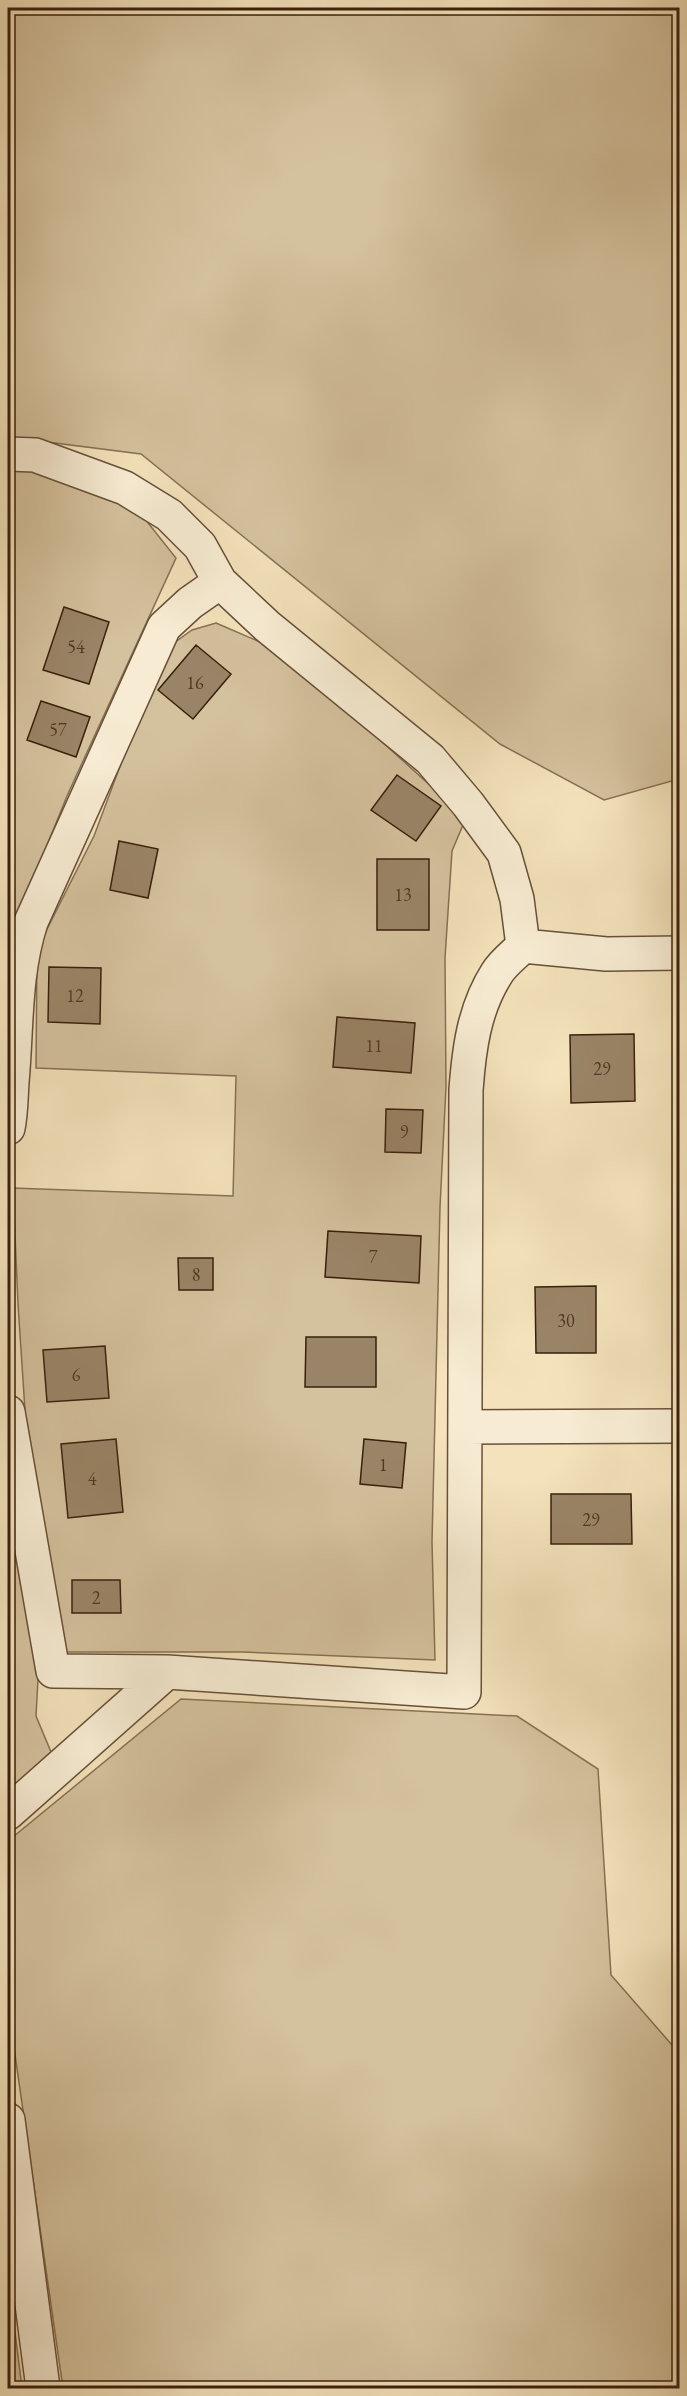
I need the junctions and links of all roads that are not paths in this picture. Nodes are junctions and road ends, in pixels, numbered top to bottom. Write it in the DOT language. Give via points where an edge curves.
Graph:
graph roads {
  1 [pos="8,454"];
  2 [pos="220,582"];
  3 [pos="523,946"];
  4 [pos="680,952"];
  5 [pos="8,1128"];
  6 [pos="8,1412"];
  7 [pos="680,1426"];
  8 [pos="465,1427"];
  9 [pos="167,1672"];
  10 [pos="8,1813"];
  11 [pos="8,2120"];
  12 [pos="43,2388"];
  1 -- 2 [label="street" via="35,455 125,488 169,515 200,546"];
  2 -- 3 [label="street" via="267,626 430,759 468,804 504,853 517,899"];
  2 -- 5 [label="street" via="164,627 31,922 18,979"];
  3 -- 4 [label="street" via="606,954"];
  3 -- 8 [label="street" via="497,972 478,1011 469,1051 465,1102"];
  6 -- 9 [label="street" via="53,1671"];
  7 -- 8 [label="street"];
  8 -- 9 [label="street" via="464,1692"];
  9 -- 10 [label="street"];
  11 -- 12 [label="street"];
}
